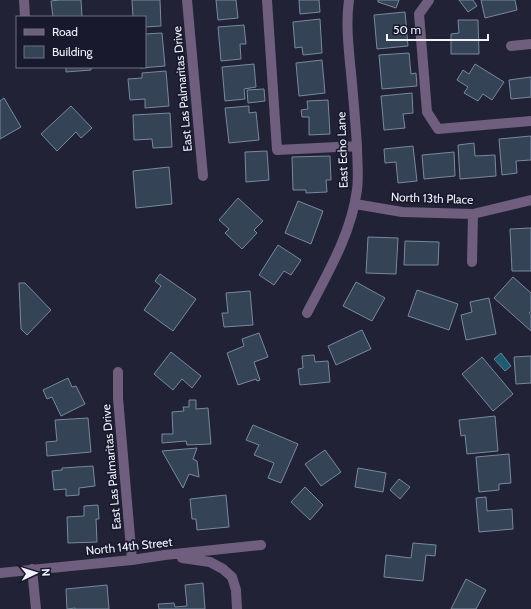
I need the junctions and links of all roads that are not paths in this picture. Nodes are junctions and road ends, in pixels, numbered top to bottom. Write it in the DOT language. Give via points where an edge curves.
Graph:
graph roads {
  1 [pos="24,0"];
  2 [pos="187,0"];
  3 [pos="267,0"];
  4 [pos="349,0"];
  5 [pos="429,0"];
  6 [pos="25,16"];
  7 [pos="531,44"];
  8 [pos="511,46"];
  9 [pos="531,121"];
  10 [pos="357,146"];
  11 [pos="203,176"];
  12 [pos="531,200"];
  13 [pos="354,204"];
  14 [pos="473,214"];
  15 [pos="472,262"];
  16 [pos="307,313"];
  17 [pos="118,372"];
  18 [pos="261,545"];
  19 [pos="165,556"];
  20 [pos="132,560"];
  21 [pos="32,570"];
  22 [pos="0,572"];
  23 [pos="36,609"];
  24 [pos="237,609"];
  1 -- 6 [label="street"];
  2 -- 11 [label="street, East Las Palmaritas Drive"];
  3 -- 10 [label="street" via="277,150"];
  4 -- 10 [label="street, East Echo Lane" via="347,25"];
  5 -- 9 [label="street" via="419,14 428,112 438,128"];
  7 -- 8 [label="street"];
  10 -- 13 [label="street, East Echo Lane" via="357,189"];
  12 -- 14 [label="street, North 13th Place"];
  13 -- 14 [label="street, North 13th Place" via="402,212"];
  13 -- 16 [label="street, East Echo Lane" via="342,245"];
  14 -- 15 [label="street"];
  17 -- 20 [label="street, East Las Palmaritas Drive"];
  18 -- 19 [label="street, North 14th Street"];
  19 -- 20 [label="street, North 14th Street"];
  19 -- 24 [label="street" via="210,562 223,569 232,578 236,590"];
  20 -- 21 [label="street, North 14th Street"];
  21 -- 22 [label="street, North 14th Street"];
  21 -- 23 [label="street"];
}
